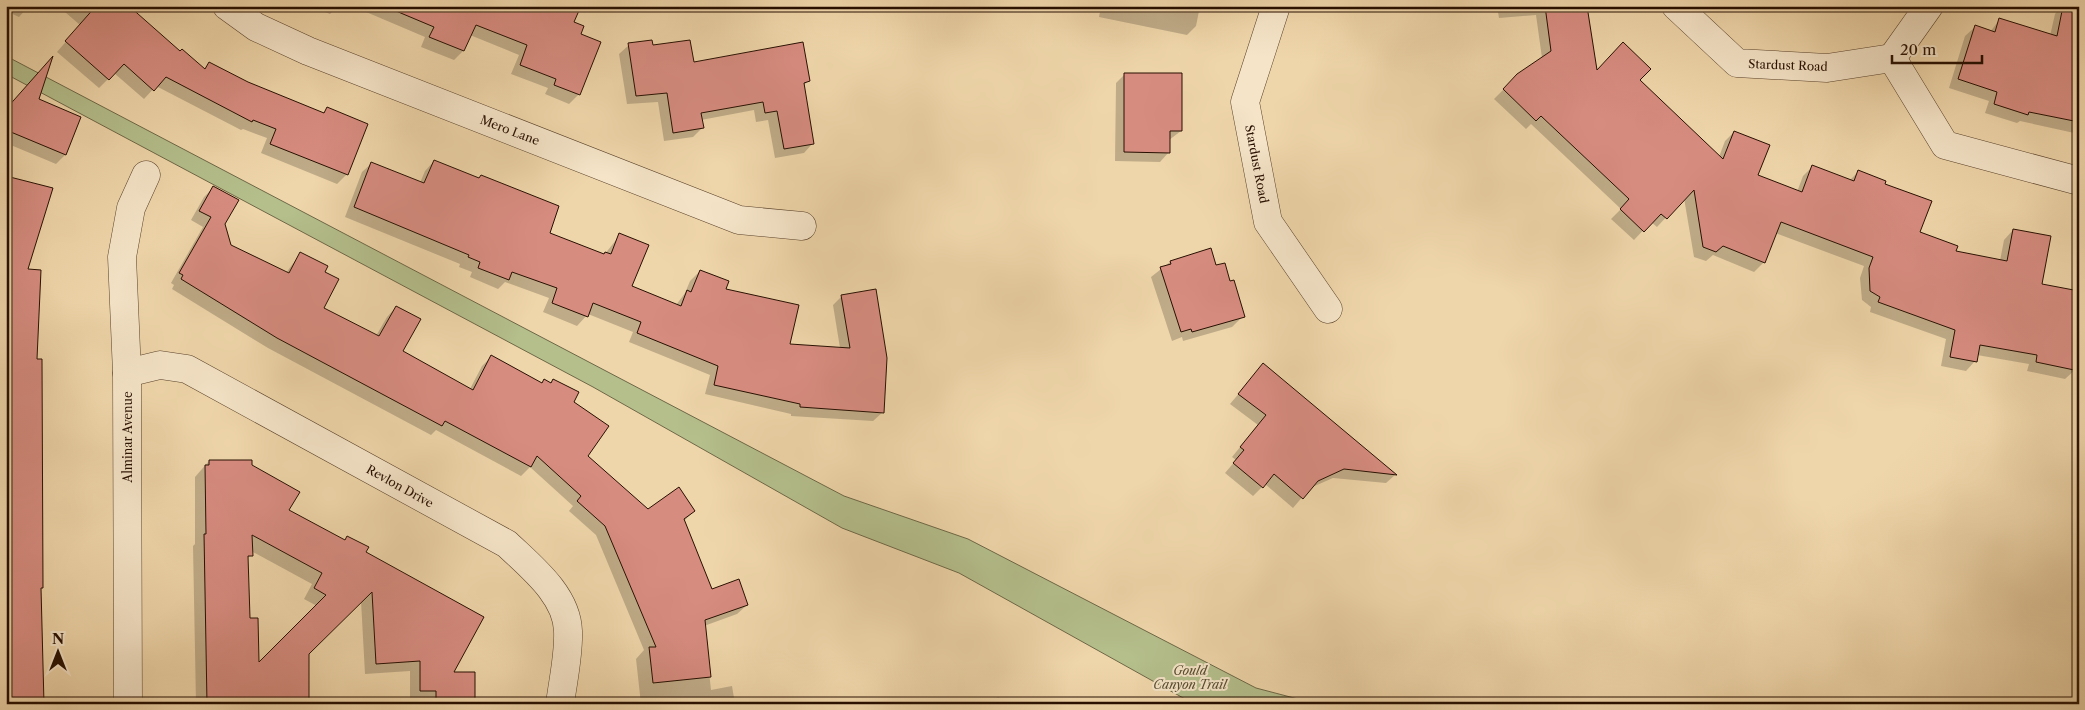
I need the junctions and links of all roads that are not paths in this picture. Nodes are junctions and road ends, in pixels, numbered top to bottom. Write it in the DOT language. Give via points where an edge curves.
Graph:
graph roads {
  1 [pos="227,6"];
  2 [pos="1276,6"];
  3 [pos="1676,6"];
  4 [pos="1928,6"];
  5 [pos="1892,58"];
  6 [pos="146,175"];
  7 [pos="2079,181"];
  8 [pos="802,226"];
  9 [pos="1328,309"];
  10 [pos="127,372"];
  11 [pos="128,704"];
  12 [pos="560,704"];
  1 -- 8 [label="street, Mero Lane" via="256,28 308,51 740,220"];
  2 -- 9 [label="street, Stardust Road" via="1245,102 1268,222"];
  3 -- 5 [label="street, Stardust Road" via="1737,63 1827,68"];
  4 -- 5 [label="street"];
  5 -- 7 [label="street" via="1945,145"];
  6 -- 10 [label="street, Alminar Avenue" via="131,208 122,257"];
  10 -- 11 [label="street, Alminar Avenue"];
  10 -- 12 [label="street, Revlon Drive" via="160,365 187,369 507,544 536,571 562,605 568,630"];
}
